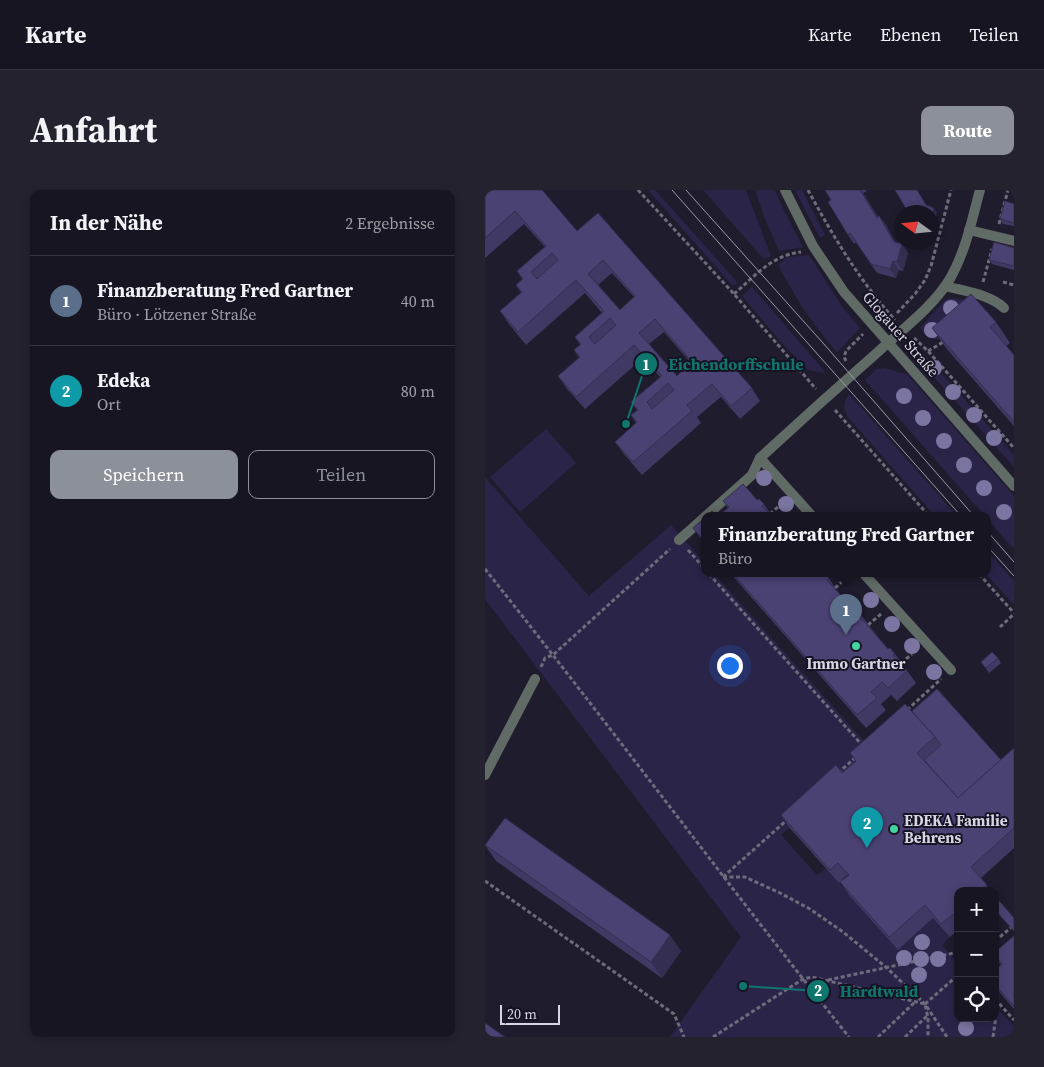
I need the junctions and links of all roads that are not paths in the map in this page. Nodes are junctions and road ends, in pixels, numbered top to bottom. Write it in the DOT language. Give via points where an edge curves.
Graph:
graph roads {
  1 [pos="785,190"];
  2 [pos="980,190"];
  3 [pos="969,230"];
  4 [pos="1014,241"];
  5 [pos="945,286"];
  6 [pos="1004,308"];
  7 [pos="889,342"];
  8 [pos="760,458"];
  9 [pos="1014,486"];
  10 [pos="711,512"];
  11 [pos="808,512"];
  12 [pos="701,521"];
  13 [pos="679,540"];
  14 [pos="867,577"];
  15 [pos="951,670"];
  16 [pos="535,679"];
  17 [pos="485,775"];
  1 -- 7 [label="street, Glogauer Straße" via="813,246 844,292"];
  2 -- 3 [label="street"];
  3 -- 4 [label="street"];
  3 -- 5 [label="street" via="962,256"];
  5 -- 6 [label="street" via="989,298"];
  5 -- 7 [label="street"];
  7 -- 8 [label="street"];
  7 -- 9 [label="street, Glogauer Straße"];
  8 -- 10 [label="street" via="752,475"];
  8 -- 11 [label="street"];
  12 -- 13 [label="street"];
  14 -- 15 [label="street"];
  16 -- 17 [label="street"];
}
